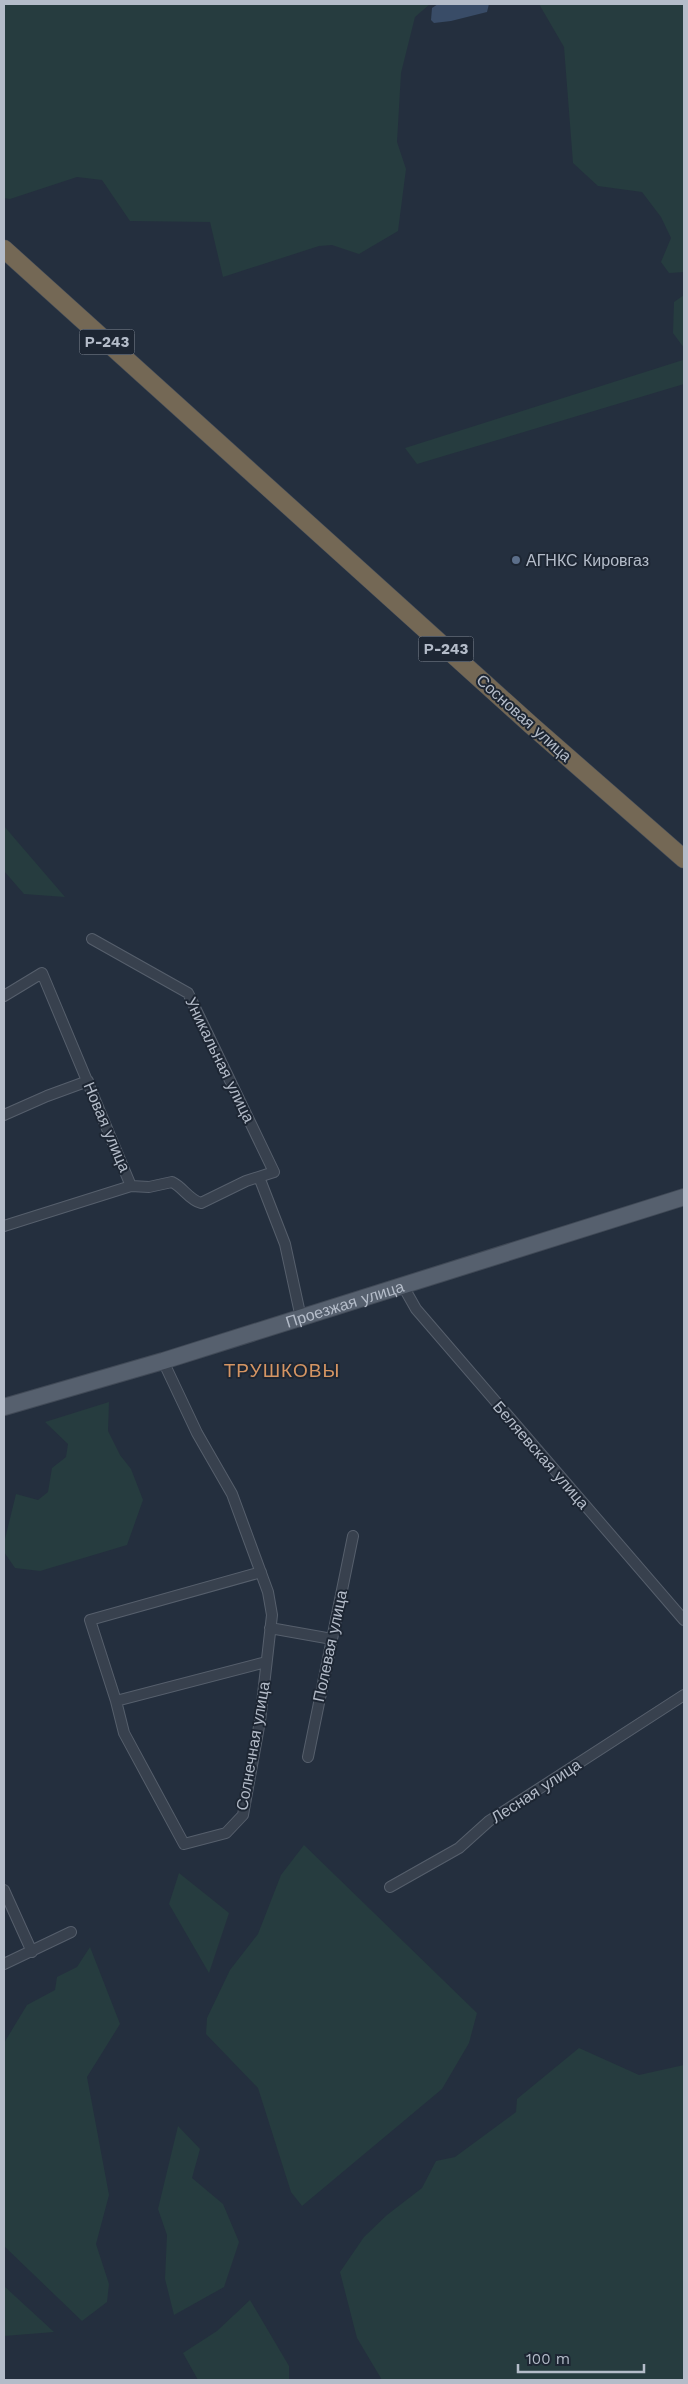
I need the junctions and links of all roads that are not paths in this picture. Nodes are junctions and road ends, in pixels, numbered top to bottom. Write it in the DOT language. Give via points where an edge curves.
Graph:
graph roads {
  1 [pos="4,249"];
  2 [pos="684,859"];
  3 [pos="92,939"];
  4 [pos="4,996"];
  5 [pos="88,1082"];
  6 [pos="4,1115"];
  7 [pos="259,1177"];
  8 [pos="131,1186"];
  9 [pos="684,1197"];
  10 [pos="4,1226"];
  11 [pos="403,1286"];
  12 [pos="301,1318"];
  13 [pos="163,1362"];
  14 [pos="4,1407"];
  15 [pos="353,1536"];
  16 [pos="261,1572"];
  17 [pos="684,1620"];
  18 [pos="270,1628"];
  19 [pos="332,1639"];
  20 [pos="266,1662"];
  21 [pos="684,1695"];
  22 [pos="116,1701"];
  23 [pos="308,1757"];
  24 [pos="390,1887"];
  25 [pos="4,1890"];
  26 [pos="71,1932"];
  27 [pos="32,1952"];
  28 [pos="4,1964"];
  1 -- 2 [label="highway, Сосновая улица / Р-243"];
  3 -- 7 [label="street, Уникальная улица" via="188,992 274,1172"];
  4 -- 5 [label="street, Новая улица" via="42,973"];
  5 -- 6 [label="street"];
  5 -- 8 [label="street, Новая улица"];
  7 -- 8 [label="street" via="200,1203 193,1202 180,1186 172,1182 149,1187"];
  7 -- 12 [label="street" via="284,1244"];
  8 -- 10 [label="street, Новая улица"];
  9 -- 11 [label="main road, Проезжая улица"];
  11 -- 12 [label="main road, Проезжая улица"];
  11 -- 17 [label="street, Беляевская улица" via="409,1299 434,1330"];
  12 -- 13 [label="main road, Проезжая улица"];
  13 -- 14 [label="main road, Проезжая улица"];
  13 -- 16 [label="street, Солнечная улица" via="232,1494"];
  15 -- 19 [label="street, Полевая улица"];
  16 -- 18 [label="street, Солнечная улица" via="272,1615"];
  16 -- 22 [label="street, Солнечная улица" via="90,1620"];
  18 -- 19 [label="street"];
  18 -- 20 [label="street, Солнечная улица"];
  19 -- 23 [label="street, Полевая улица"];
  20 -- 22 [label="street, Солнечная улица"];
  20 -- 22 [label="street, Солнечная улица" via="260,1722 243,1815 226,1833 184,1844 124,1733"];
  21 -- 24 [label="street, Лесная улица" via="489,1821 459,1848"];
  25 -- 27 [label="street"];
  26 -- 27 [label="street"];
  27 -- 28 [label="street"];
}
